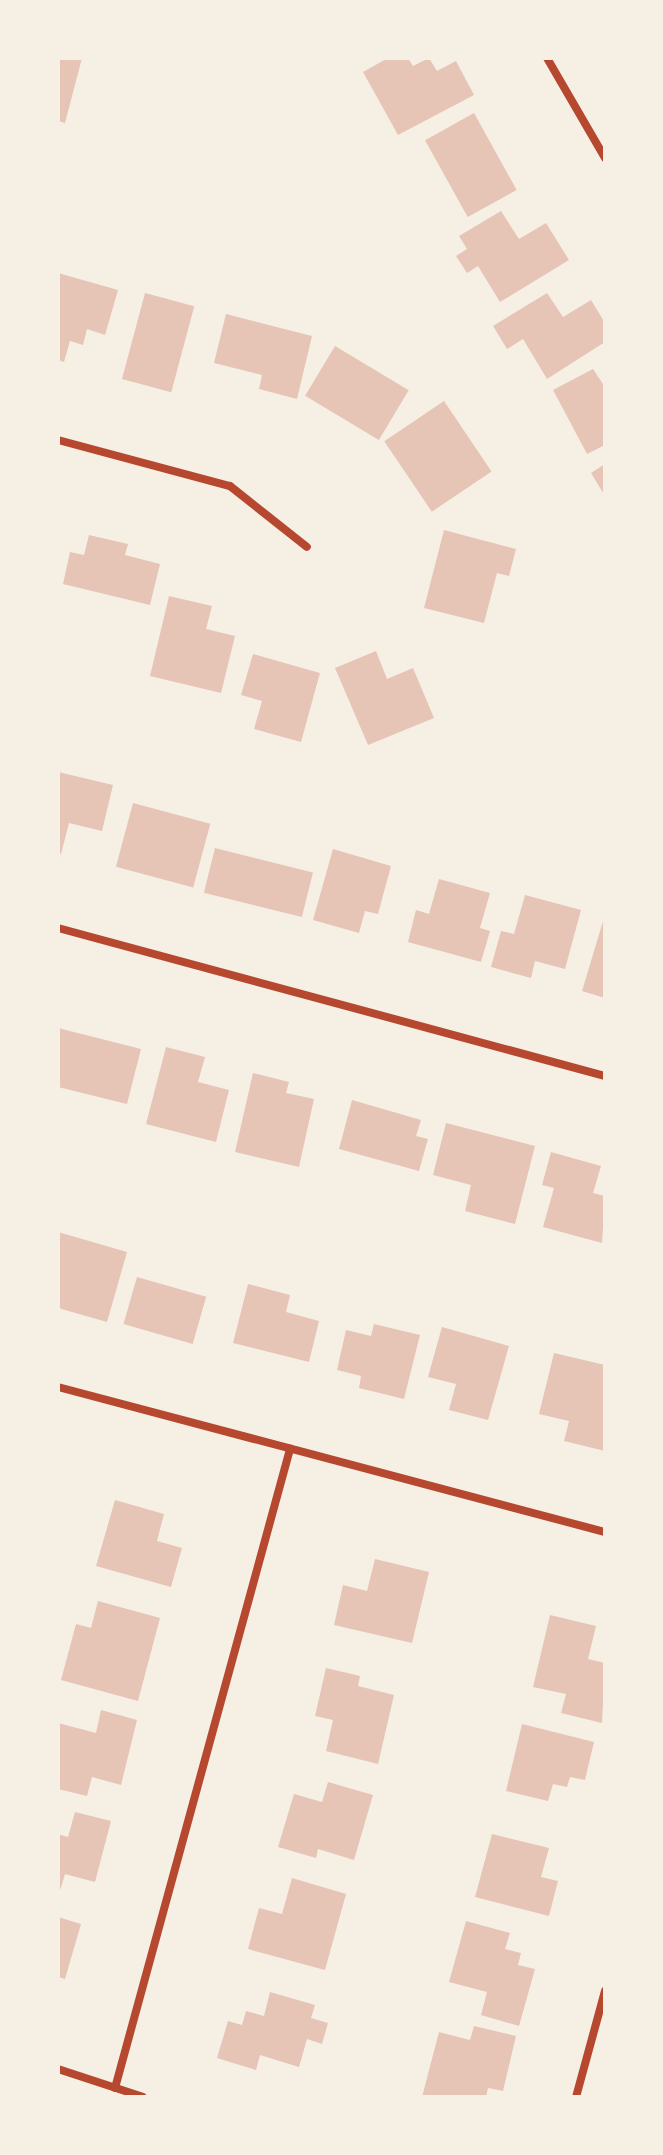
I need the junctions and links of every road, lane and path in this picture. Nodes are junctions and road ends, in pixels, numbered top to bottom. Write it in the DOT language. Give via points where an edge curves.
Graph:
graph roads {
  1 [pos="547,58"];
  2 [pos="605,158"];
  3 [pos="58,440"];
  4 [pos="307,547"];
  5 [pos="58,928"];
  6 [pos="605,1076"];
  7 [pos="58,1387"];
  8 [pos="290,1449"];
  9 [pos="605,1532"];
  10 [pos="605,1991"];
  11 [pos="58,2069"];
  12 [pos="115,2088"];
  13 [pos="143,2097"];
  14 [pos="576,2097"];
  1 -- 2 [label="street"];
  3 -- 4 [label="street" via="230,486"];
  5 -- 6 [label="street"];
  7 -- 8 [label="street"];
  8 -- 9 [label="street"];
  8 -- 12 [label="street"];
  10 -- 14 [label="street"];
  11 -- 12 [label="street"];
  12 -- 13 [label="street"];
}
